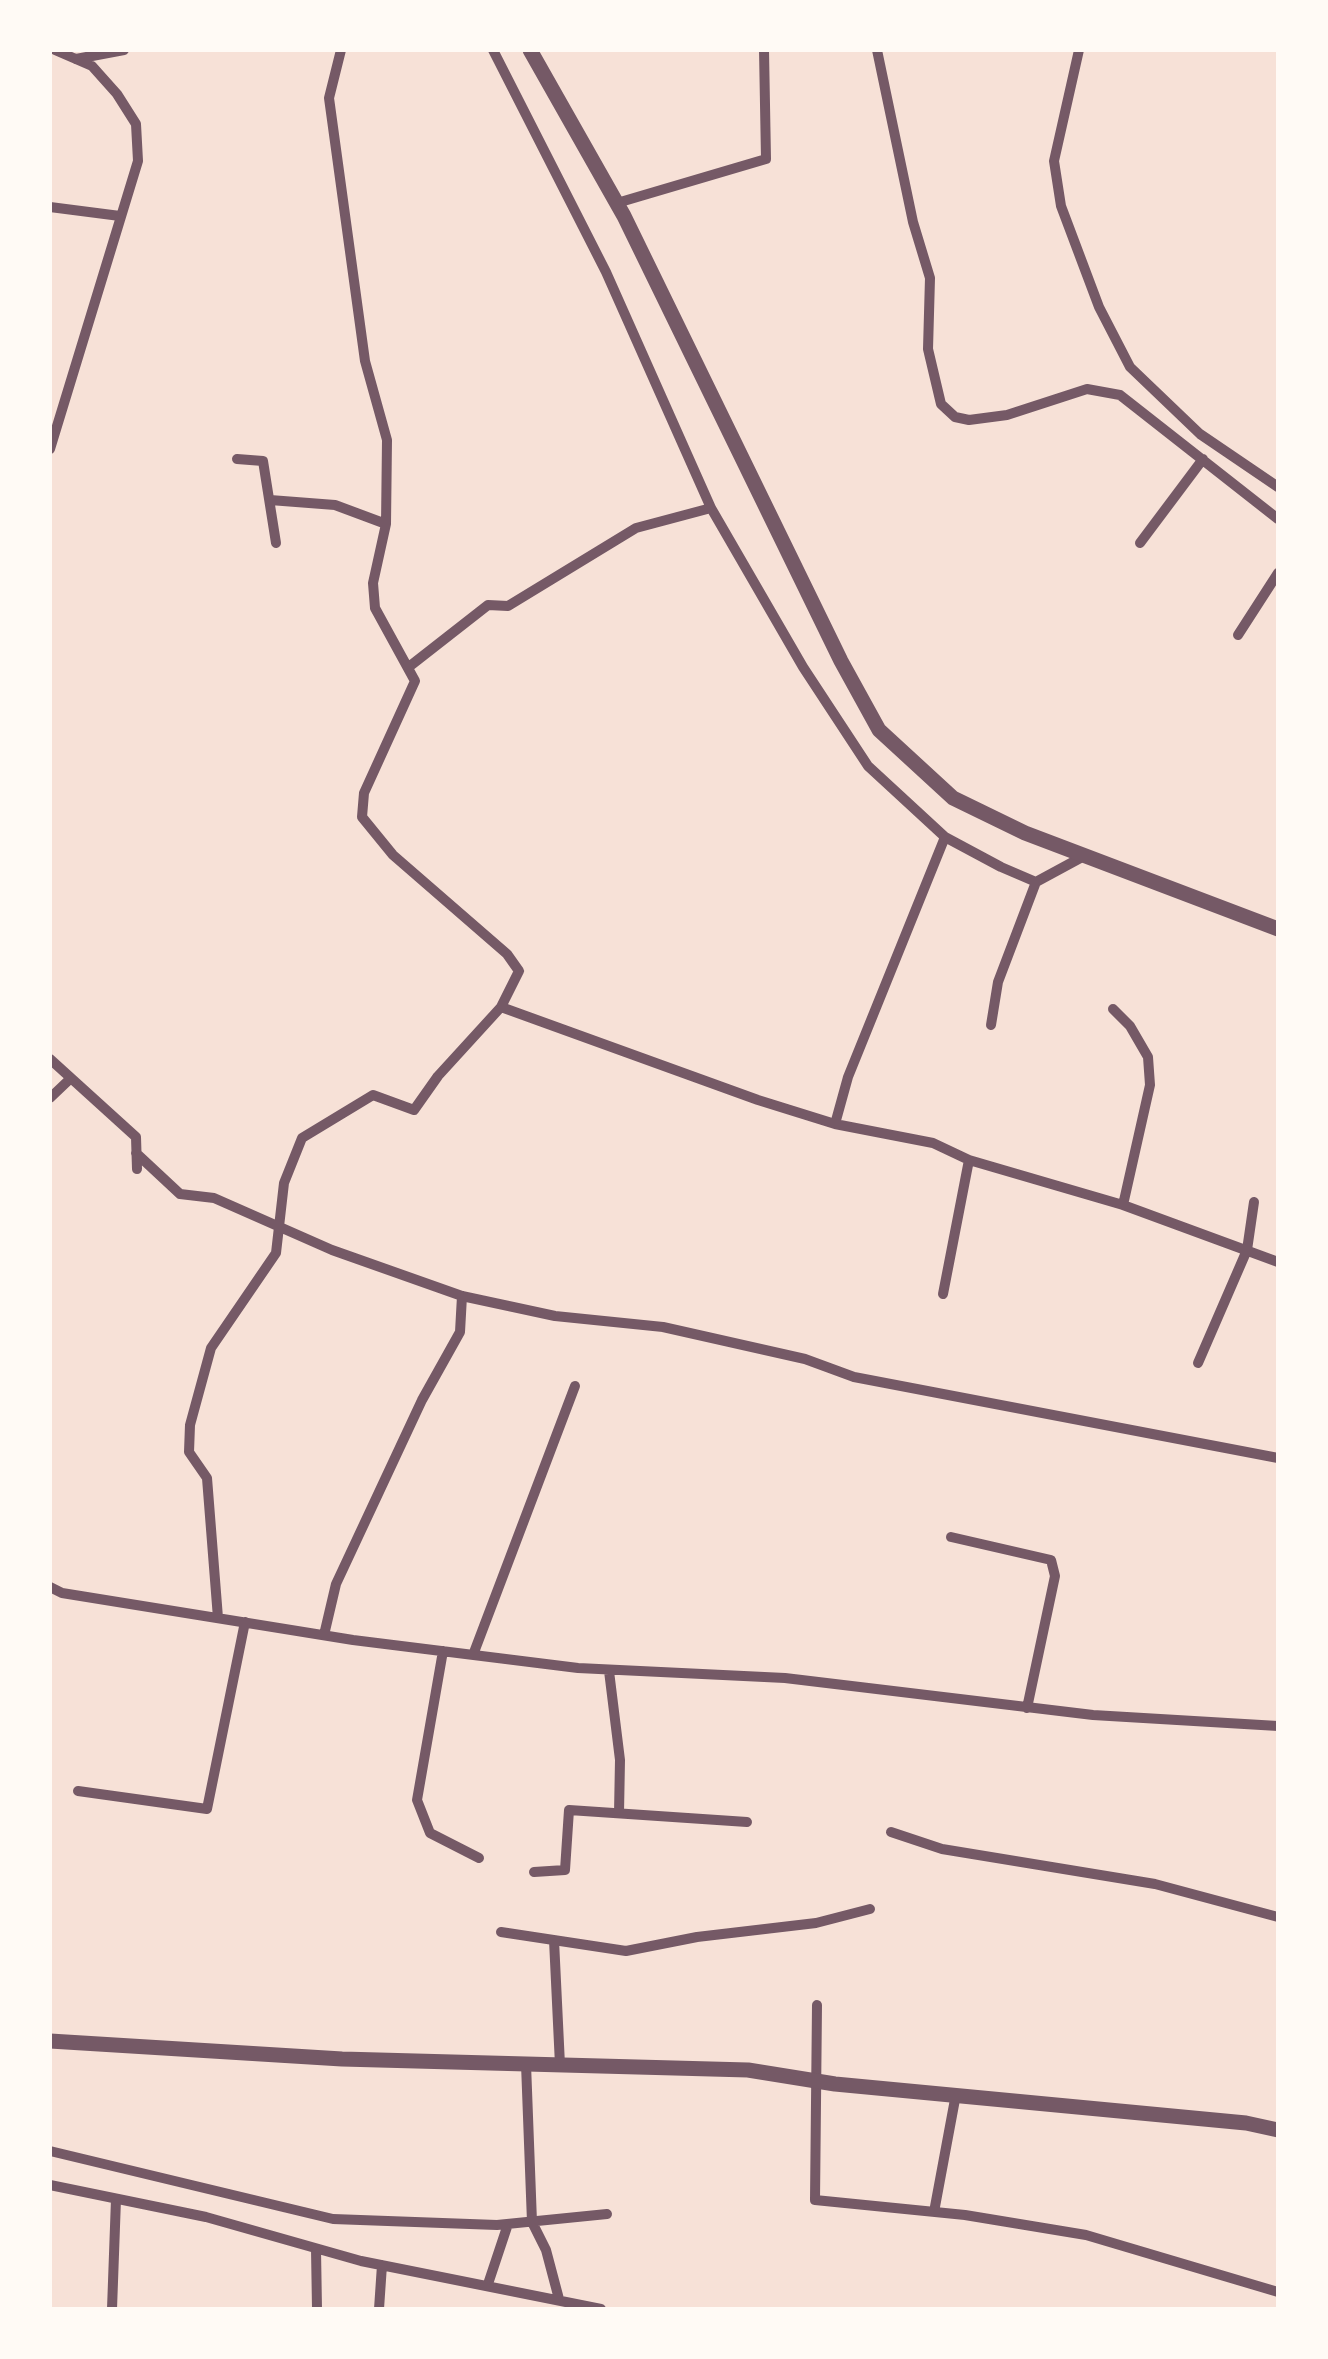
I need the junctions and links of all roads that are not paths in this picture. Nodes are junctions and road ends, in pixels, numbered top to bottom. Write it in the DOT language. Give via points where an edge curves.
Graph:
graph roads {
  1 [pos="55,50"];
  2 [pos="124,50"];
  3 [pos="342,50"];
  4 [pos="494,50"];
  5 [pos="530,50"];
  6 [pos="764,50"];
  7 [pos="877,50"];
  8 [pos="1079,50"];
  9 [pos="75,59"];
  10 [pos="616,202"];
  11 [pos="50,207"];
  12 [pos="120,216"];
  13 [pos="50,449"];
  14 [pos="237,459"];
  15 [pos="1203,459"];
  16 [pos="1278,487"];
  17 [pos="270,500"];
  18 [pos="711,508"];
  19 [pos="1278,520"];
  20 [pos="386,524"];
  21 [pos="276,543"];
  22 [pos="1140,544"];
  23 [pos="1278,572"];
  24 [pos="1238,634"];
  25 [pos="410,666"];
  26 [pos="945,837"];
  27 [pos="1084,856"];
  28 [pos="1036,882"];
  29 [pos="1278,930"];
  30 [pos="501,1007"];
  31 [pos="1113,1009"];
  32 [pos="991,1025"];
  33 [pos="50,1058"];
  34 [pos="71,1078"];
  35 [pos="50,1098"];
  36 [pos="835,1124"];
  37 [pos="136,1152"];
  38 [pos="969,1160"];
  39 [pos="137,1169"];
  40 [pos="1254,1202"];
  41 [pos="1123,1205"];
  42 [pos="277,1226"];
  43 [pos="1247,1250"];
  44 [pos="1278,1262"];
  45 [pos="943,1294"];
  46 [pos="462,1296"];
  47 [pos="1198,1363"];
  48 [pos="575,1386"];
  49 [pos="1278,1458"];
  50 [pos="951,1537"];
  51 [pos="50,1587"];
  52 [pos="218,1618"];
  53 [pos="245,1622"];
  54 [pos="324,1635"];
  55 [pos="442,1651"];
  56 [pos="473,1655"];
  57 [pos="610,1670"];
  58 [pos="1027,1708"];
  59 [pos="1278,1726"];
  60 [pos="78,1791"];
  61 [pos="619,1813"];
  62 [pos="747,1822"];
  63 [pos="892,1832"];
  64 [pos="479,1858"];
  65 [pos="534,1872"];
  66 [pos="870,1908"];
  67 [pos="1278,1916"];
  68 [pos="500,1932"];
  69 [pos="554,1940"];
  70 [pos="817,2005"];
  71 [pos="50,2041"];
  72 [pos="526,2064"];
  73 [pos="560,2064"];
  74 [pos="816,2081"];
  75 [pos="956,2094"];
  76 [pos="1278,2130"];
  77 [pos="50,2150"];
  78 [pos="50,2185"];
  79 [pos="116,2198"];
  80 [pos="934,2212"];
  81 [pos="607,2214"];
  82 [pos="532,2222"];
  83 [pos="508,2224"];
  84 [pos="316,2248"];
  85 [pos="382,2265"];
  86 [pos="488,2284"];
  87 [pos="1278,2292"];
  88 [pos="558,2299"];
  89 [pos="112,2309"];
  90 [pos="316,2309"];
  91 [pos="380,2309"];
  92 [pos="601,2309"];
  1 -- 9 [label="street"];
  2 -- 9 [label="street"];
  3 -- 20 [label="street" via="329,98 365,362 387,440"];
  4 -- 18 [label="street" via="606,272"];
  5 -- 10 [label="street"];
  6 -- 10 [label="street" via="766,159"];
  7 -- 15 [label="street" via="930,278 928,349 941,404 969,420 1088,389 1120,395"];
  8 -- 16 [label="street" via="1054,162 1061,206 1099,307 1130,367 1200,434"];
  9 -- 12 [label="street" via="92,66 136,124 138,161"];
  10 -- 27 [label="street" via="879,730 953,798"];
  11 -- 12 [label="street"];
  12 -- 13 [label="street"];
  14 -- 17 [label="street" via="264,461"];
  15 -- 19 [label="street"];
  15 -- 22 [label="street"];
  17 -- 20 [label="street" via="334,505"];
  17 -- 21 [label="street"];
  18 -- 25 [label="street" via="636,528 508,606 488,604"];
  18 -- 26 [label="street" via="868,766"];
  20 -- 25 [label="street" via="373,583 375,608"];
  23 -- 24 [label="street"];
  25 -- 30 [label="street" via="415,681 364,793 362,816 392,856 507,954 519,971"];
  26 -- 28 [label="street"];
  26 -- 36 [label="street"];
  27 -- 28 [label="street"];
  27 -- 29 [label="street"];
  28 -- 32 [label="street" via="998,982"];
  30 -- 36 [label="street"];
  30 -- 42 [label="street" via="414,1110 374,1095 302,1138 284,1182"];
  31 -- 41 [label="street" via="1148,1057 1150,1085"];
  33 -- 34 [label="street"];
  34 -- 35 [label="street"];
  34 -- 37 [label="street" via="136,1137"];
  36 -- 38 [label="street" via="933,1143"];
  37 -- 39 [label="street"];
  37 -- 42 [label="street" via="180,1194 214,1198"];
  38 -- 41 [label="street"];
  38 -- 45 [label="street"];
  40 -- 43 [label="street"];
  41 -- 43 [label="street"];
  42 -- 46 [label="street"];
  42 -- 52 [label="street" via="276,1252 211,1348 190,1425 189,1452 206,1478"];
  43 -- 44 [label="street"];
  43 -- 47 [label="street"];
  46 -- 49 [label="street" via="555,1316 662,1326 854,1377"];
  46 -- 54 [label="street" via="460,1332 336,1584"];
  48 -- 56 [label="street"];
  50 -- 58 [label="street" via="1051,1560 1055,1576"];
  51 -- 52 [label="street"];
  52 -- 53 [label="street"];
  53 -- 54 [label="street"];
  53 -- 60 [label="street" via="208,1809"];
  54 -- 55 [label="street"];
  55 -- 56 [label="street"];
  55 -- 64 [label="street" via="418,1800 430,1833"];
  56 -- 57 [label="street"];
  57 -- 58 [label="street" via="785,1678"];
  57 -- 61 [label="street"];
  58 -- 59 [label="street"];
  61 -- 62 [label="street"];
  61 -- 65 [label="street" via="569,1810 565,1870"];
  63 -- 67 [label="street" via="942,1849 1156,1884"];
  66 -- 69 [label="street" via="816,1923 626,1951"];
  68 -- 69 [label="street"];
  69 -- 73 [label="street"];
  70 -- 74 [label="street"];
  71 -- 72 [label="street"];
  72 -- 73 [label="street"];
  72 -- 82 [label="street"];
  73 -- 74 [label="street" via="748,2070"];
  74 -- 75 [label="street"];
  74 -- 80 [label="street" via="815,2200"];
  75 -- 76 [label="street"];
  75 -- 80 [label="street"];
  77 -- 83 [label="street" via="333,2219"];
  78 -- 79 [label="street"];
  79 -- 84 [label="street"];
  79 -- 89 [label="street"];
  80 -- 87 [label="street" via="1086,2235"];
  81 -- 82 [label="street"];
  82 -- 83 [label="street"];
  82 -- 88 [label="street"];
  83 -- 86 [label="street"];
  84 -- 85 [label="street"];
  84 -- 90 [label="street"];
  85 -- 86 [label="street"];
  85 -- 91 [label="street"];
  86 -- 88 [label="street"];
  88 -- 92 [label="street"];
}
